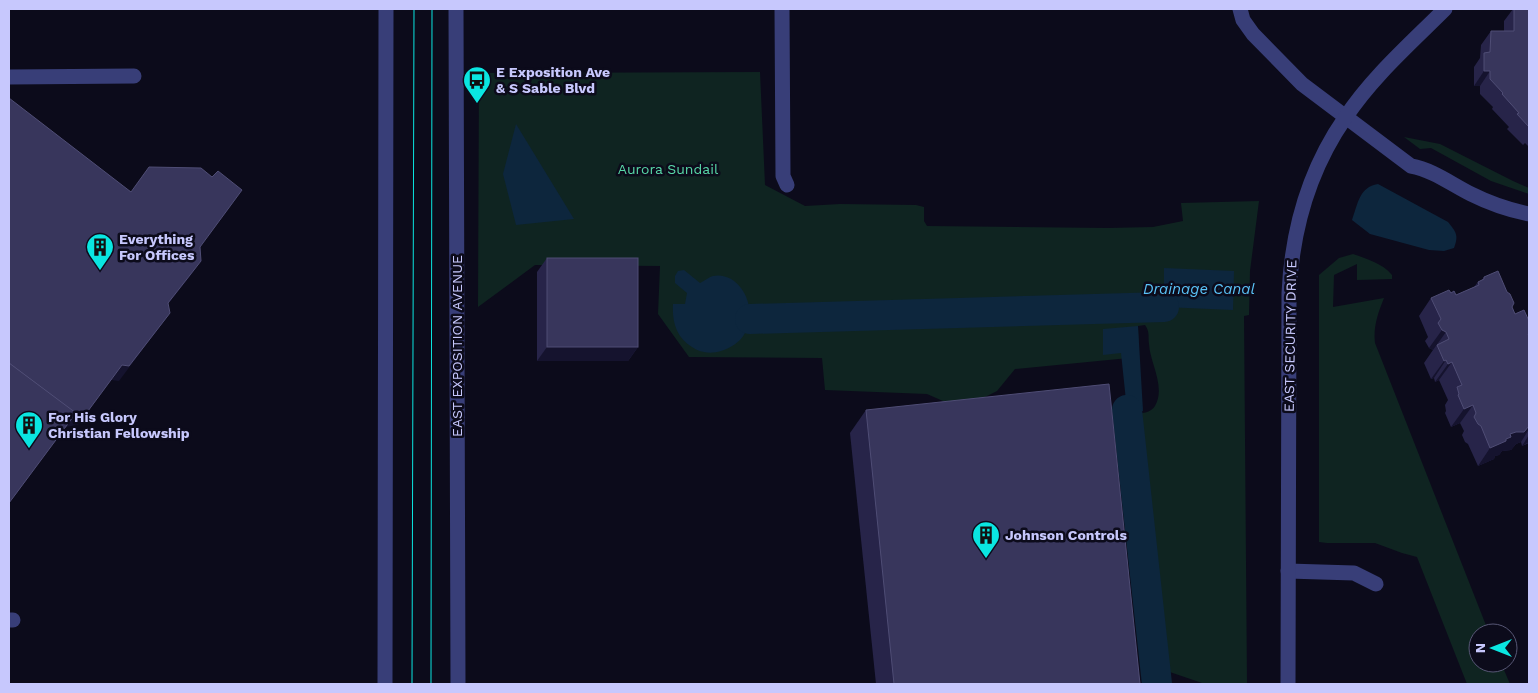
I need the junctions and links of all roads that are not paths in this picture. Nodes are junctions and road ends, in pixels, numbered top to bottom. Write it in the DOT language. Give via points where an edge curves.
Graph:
graph roads {
  1 [pos="386,9"];
  2 [pos="456,9"];
  3 [pos="782,9"];
  4 [pos="1240,9"];
  5 [pos="1445,9"];
  6 [pos="134,76"];
  7 [pos="9,77"];
  8 [pos="1345,117"];
  9 [pos="787,186"];
  10 [pos="1529,214"];
  11 [pos="1288,571"];
  12 [pos="1376,584"];
  13 [pos="385,684"];
  14 [pos="458,684"];
  15 [pos="1288,684"];
  1 -- 13 [label="street"];
  2 -- 14 [label="street, EAST EXPOSITION AVENUE"];
  3 -- 9 [label="street" via="783,176"];
  4 -- 8 [label="street" via="1253,34 1302,84"];
  5 -- 8 [label="street, EAST SECURITY DRIVE" via="1379,76"];
  6 -- 7 [label="street"];
  8 -- 10 [label="street" via="1411,166 1423,168 1508,209"];
  8 -- 11 [label="street, EAST SECURITY DRIVE" via="1310,182 1291,261"];
  11 -- 12 [label="street" via="1354,573"];
  11 -- 15 [label="street, EAST SECURITY DRIVE"];
}
